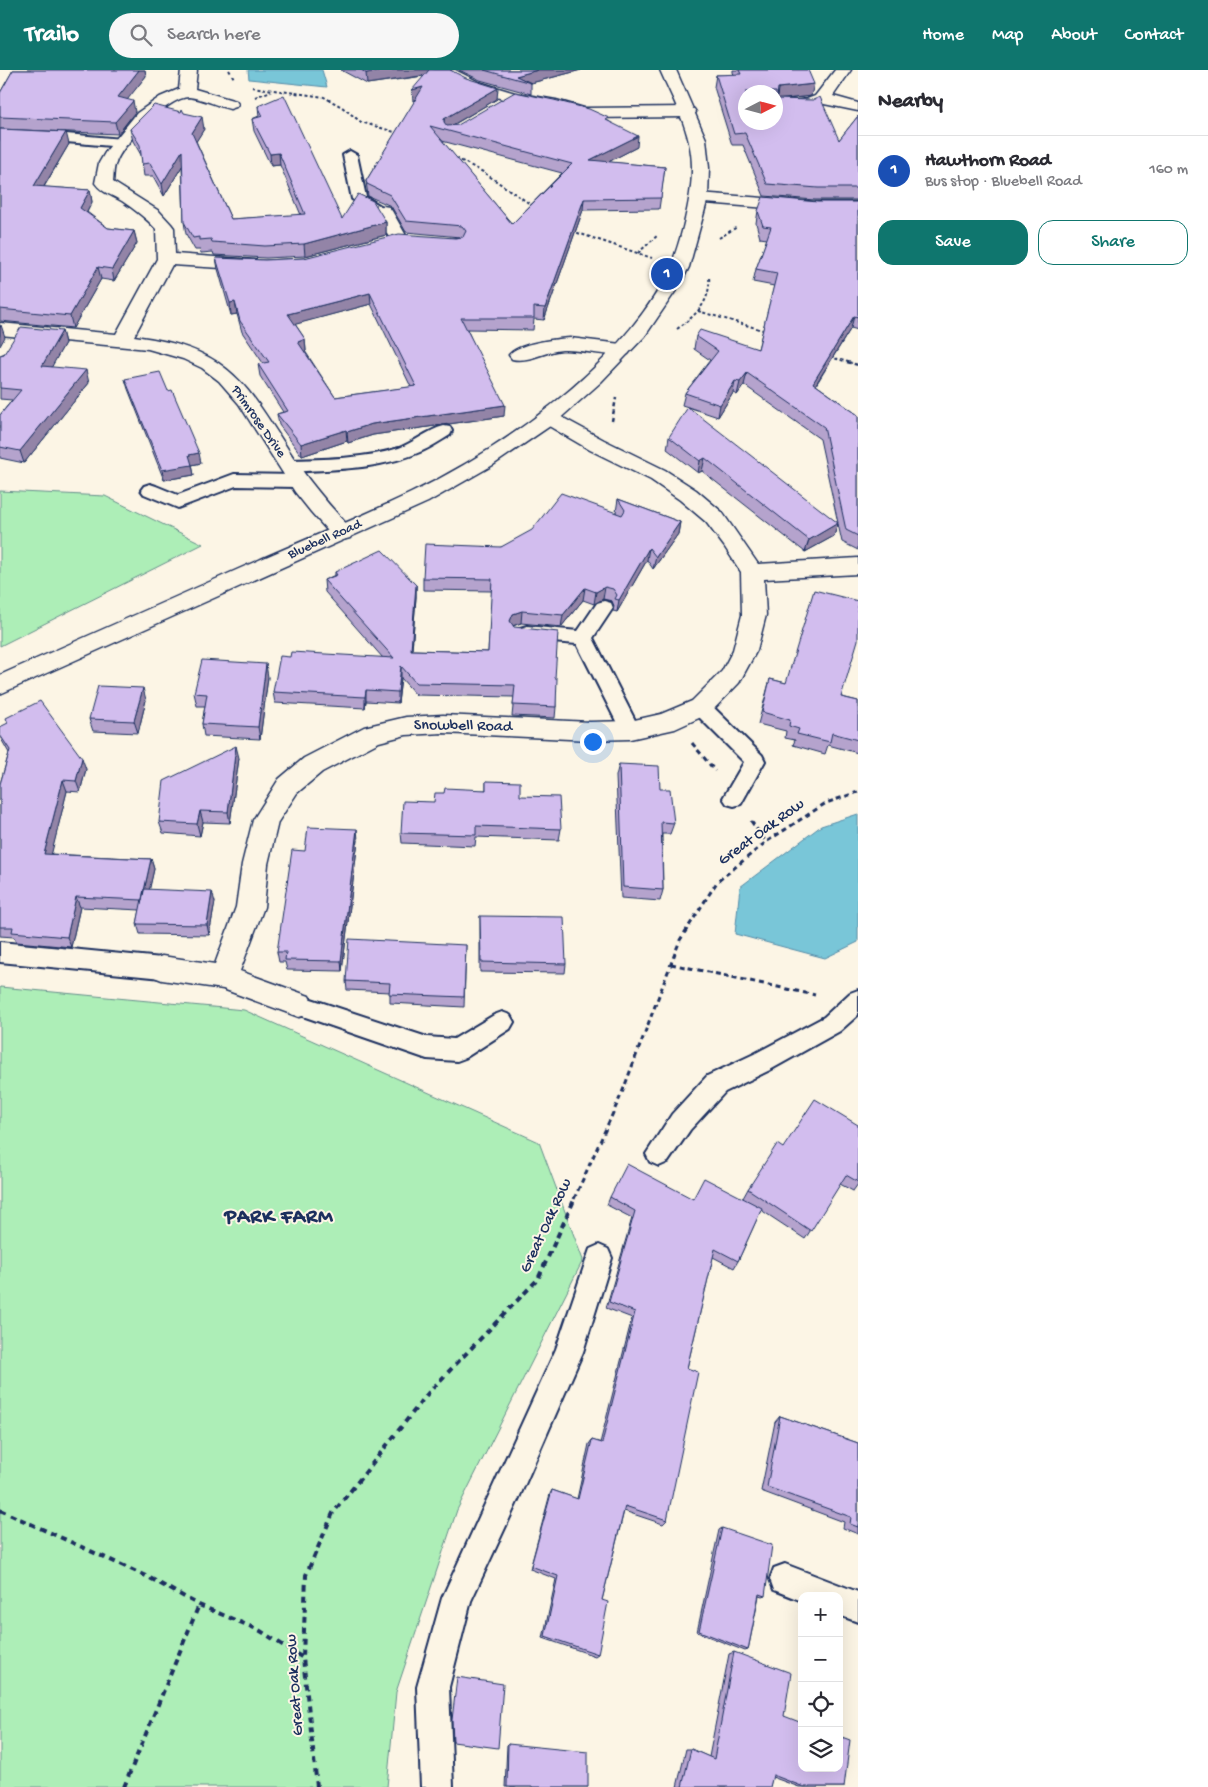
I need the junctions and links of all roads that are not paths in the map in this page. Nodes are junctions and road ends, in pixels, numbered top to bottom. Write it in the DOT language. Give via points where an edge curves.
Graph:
graph roads {
  1 [pos="188,70"];
  2 [pos="443,70"];
  3 [pos="668,70"];
  4 [pos="843,70"];
  5 [pos="187,92"];
  6 [pos="512,97"];
  7 [pos="824,99"];
  8 [pos="230,104"];
  9 [pos="783,106"];
  10 [pos="495,107"];
  11 [pos="856,107"];
  12 [pos="688,112"];
  13 [pos="0,135"];
  14 [pos="122,143"];
  15 [pos="350,155"];
  16 [pos="699,198"];
  17 [pos="858,207"];
  18 [pos="383,211"];
  19 [pos="399,239"];
  20 [pos="418,240"];
  21 [pos="381,244"];
  22 [pos="166,259"];
  23 [pos="266,265"];
  24 [pos="10,335"];
  25 [pos="122,340"];
  26 [pos="621,350"];
  27 [pos="519,355"];
  28 [pos="549,418"];
  29 [pos="444,431"];
  30 [pos="293,473"];
  31 [pos="150,490"];
  32 [pos="342,533"];
  33 [pos="858,566"];
  34 [pos="752,572"];
  35 [pos="604,608"];
  36 [pos="522,632"];
  37 [pos="583,638"];
  38 [pos="0,685"];
  39 [pos="701,707"];
  40 [pos="630,730"];
  41 [pos="734,798"];
  42 [pos="0,952"];
  43 [pos="162,968"];
  44 [pos="224,977"];
  45 [pos="858,1000"];
  46 [pos="299,1005"];
  47 [pos="502,1022"];
  48 [pos="659,1154"];
  49 [pos="599,1258"];
  50 [pos="785,1579"];
  51 [pos="818,1592"];
  52 [pos="843,1601"];
  53 [pos="858,1607"];
  54 [pos="437,1787"];
  1 -- 5 [label="street"];
  2 -- 6 [label="street" via="473,85"];
  3 -- 12 [label="street, Bluebell Road"];
  4 -- 7 [label="street"];
  5 -- 8 [label="street"];
  5 -- 14 [label="street" via="166,100 143,116"];
  6 -- 10 [label="lane"];
  6 -- 12 [label="street" via="583,113"];
  7 -- 9 [label="street" via="810,105"];
  7 -- 11 [label="street"];
  12 -- 16 [label="street, Bluebell Road" via="698,139"];
  13 -- 14 [label="lane"];
  14 -- 22 [label="street" via="107,163 104,183 153,215 165,228"];
  15 -- 18 [label="lane" via="359,199"];
  16 -- 17 [label="street"];
  16 -- 26 [label="street, Bluebell Road" via="680,267 638,332"];
  18 -- 19 [label="street"];
  19 -- 20 [label="street"];
  19 -- 21 [label="street"];
  22 -- 23 [label="street"];
  22 -- 25 [label="street"];
  24 -- 25 [label="street, Primrose Drive"];
  25 -- 30 [label="street, Primrose Drive" via="165,346 208,362 228,378 248,404"];
  26 -- 27 [label="street" via="575,343 542,346"];
  26 -- 28 [label="street, Bluebell Road"];
  28 -- 32 [label="street, Bluebell Road" via="486,460 420,497"];
  28 -- 34 [label="street" via="658,475 688,495 714,517"];
  29 -- 30 [label="lane" via="408,451"];
  30 -- 31 [label="lane" via="234,480 178,502"];
  30 -- 32 [label="street, Primrose Drive"];
  32 -- 38 [label="street, Bluebell Road"];
  33 -- 34 [label="street"];
  34 -- 39 [label="street, Snowbell Road" via="754,615 745,650 731,677"];
  35 -- 37 [label="lane"];
  36 -- 37 [label="lane"];
  37 -- 40 [label="lane"];
  39 -- 40 [label="street, Snowbell Road" via="666,722"];
  39 -- 41 [label="lane" via="755,761"];
  40 -- 44 [label="street, Snowbell Road" via="590,732 443,724 406,726 374,734 313,765 288,786 266,820 255,864 250,907"];
  42 -- 43 [label="lane"];
  43 -- 44 [label="street"];
  44 -- 46 [label="street"];
  45 -- 48 [label="lane" via="832,1024 716,1084 681,1122"];
  46 -- 47 [label="lane" via="427,1048 457,1050"];
  49 -- 54 [label="lane" via="569,1352 510,1488 457,1598 433,1687"];
  50 -- 51 [label="lane"];
  52 -- 53 [label="lane"];
}
